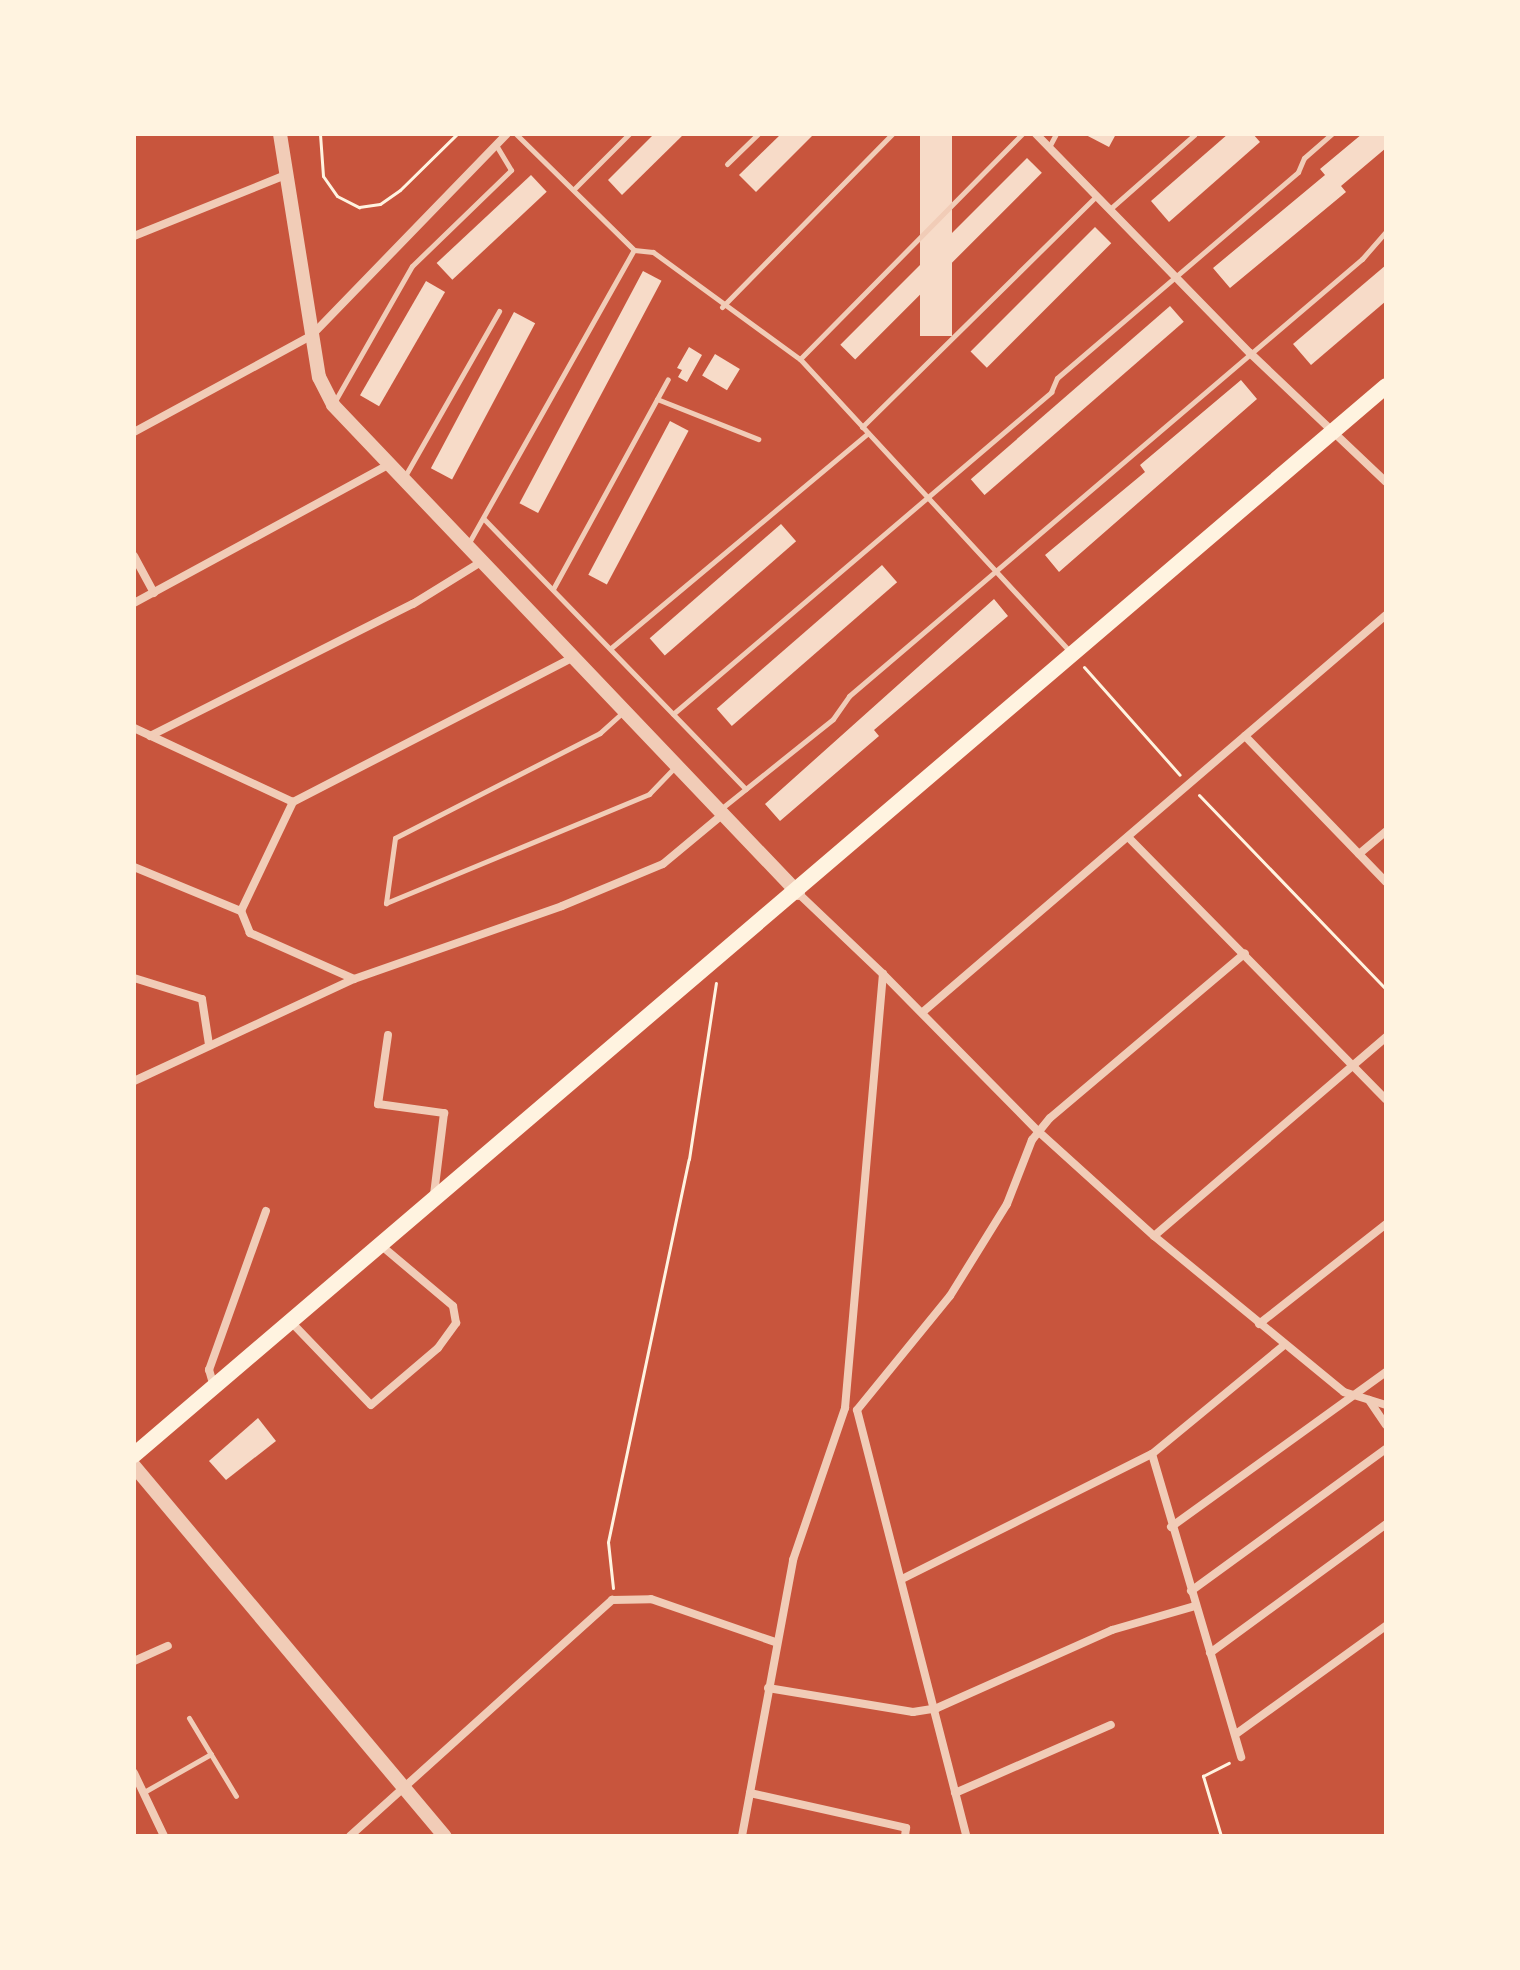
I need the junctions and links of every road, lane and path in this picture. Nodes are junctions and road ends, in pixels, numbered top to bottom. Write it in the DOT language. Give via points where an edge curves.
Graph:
graph roads {
  1 [pos="280,134"];
  2 [pos="320,134"];
  3 [pos="457,134"];
  4 [pos="507,134"];
  5 [pos="516,134"];
  6 [pos="629,134"];
  7 [pos="758,134"];
  8 [pos="892,134"];
  9 [pos="1022,134"];
  10 [pos="1036,134"];
  11 [pos="1056,134"];
  12 [pos="1195,134"];
  13 [pos="1332,134"];
  14 [pos="496,145"];
  15 [pos="1049,147"];
  16 [pos="727,164"];
  17 [pos="286,175"];
  18 [pos="574,189"];
  19 [pos="1096,196"];
  20 [pos="1109,210"];
  21 [pos="1386,231"];
  22 [pos="134,236"];
  23 [pos="634,250"];
  24 [pos="1174,275"];
  25 [pos="722,307"];
  26 [pos="499,311"];
  27 [pos="311,336"];
  28 [pos="1250,353"];
  29 [pos="800,359"];
  30 [pos="668,379"];
  31 [pos="1386,386"];
  32 [pos="657,399"];
  33 [pos="333,405"];
  34 [pos="862,427"];
  35 [pos="1335,430"];
  36 [pos="134,432"];
  37 [pos="868,433"];
  38 [pos="758,439"];
  39 [pos="388,465"];
  40 [pos="402,480"];
  41 [pos="1386,482"];
  42 [pos="928,498"];
  43 [pos="484,519"];
  44 [pos="467,546"];
  45 [pos="134,556"];
  46 [pos="481,562"];
  47 [pos="999,570"];
  48 [pos="553,589"];
  49 [pos="154,593"];
  50 [pos="134,603"];
  51 [pos="1386,615"];
  52 [pos="610,648"];
  53 [pos="1073,656"];
  54 [pos="574,657"];
  55 [pos="625,711"];
  56 [pos="673,714"];
  57 [pos="134,728"];
  58 [pos="150,736"];
  59 [pos="1245,736"];
  60 [pos="677,764"];
  61 [pos="1188,785"];
  62 [pos="746,789"];
  63 [pos="293,802"];
  64 [pos="722,812"];
  65 [pos="1386,831"];
  66 [pos="1128,837"];
  67 [pos="1359,854"];
  68 [pos="134,867"];
  69 [pos="1386,882"];
  70 [pos="798,893"];
  71 [pos="241,911"];
  72 [pos="1245,953"];
  73 [pos="720,959"];
  74 [pos="883,974"];
  75 [pos="134,978"];
  76 [pos="354,979"];
  77 [pos="1386,989"];
  78 [pos="924,1011"];
  79 [pos="388,1035"];
  80 [pos="1386,1037"];
  81 [pos="209,1045"];
  82 [pos="1354,1065"];
  83 [pos="134,1081"];
  84 [pos="1386,1100"];
  85 [pos="1039,1132"];
  86 [pos="433,1204"];
  87 [pos="266,1211"];
  88 [pos="1386,1224"];
  89 [pos="1154,1236"];
  90 [pos="383,1247"];
  91 [pos="293,1324"];
  92 [pos="1259,1324"];
  93 [pos="1284,1345"];
  94 [pos="1386,1372"];
  95 [pos="214,1388"];
  96 [pos="1352,1395"];
  97 [pos="1369,1400"];
  98 [pos="1386,1405"];
  99 [pos="845,1408"];
  100 [pos="857,1410"];
  101 [pos="1386,1425"];
  102 [pos="1386,1449"];
  103 [pos="1152,1454"];
  104 [pos="134,1455"];
  105 [pos="134,1466"];
  106 [pos="1386,1524"];
  107 [pos="1171,1527"];
  108 [pos="902,1579"];
  109 [pos="1191,1591"];
  110 [pos="612,1600"];
  111 [pos="1195,1606"];
  112 [pos="1386,1626"];
  113 [pos="775,1642"];
  114 [pos="168,1646"];
  115 [pos="1210,1653"];
  116 [pos="134,1661"];
  117 [pos="768,1688"];
  118 [pos="937,1708"];
  119 [pos="189,1718"];
  120 [pos="1111,1725"];
  121 [pos="1236,1734"];
  122 [pos="211,1754"];
  123 [pos="1241,1757"];
  124 [pos="134,1773"];
  125 [pos="406,1790"];
  126 [pos="143,1793"];
  127 [pos="750,1793"];
  128 [pos="955,1793"];
  129 [pos="236,1796"];
  130 [pos="164,1836"];
  131 [pos="350,1836"];
  132 [pos="444,1836"];
  133 [pos="742,1836"];
  134 [pos="905,1836"];
  135 [pos="966,1836"];
  136 [pos="1221,1836"];
  1 -- 17 [label="street"];
  2 -- 3 [label="path" via="323,176 337,196 359,207 380,204 400,190"];
  4 -- 14 [label="street"];
  5 -- 18 [label="lane"];
  6 -- 18 [label="lane"];
  7 -- 16 [label="lane"];
  8 -- 25 [label="lane"];
  9 -- 29 [label="lane"];
  10 -- 15 [label="street"];
  11 -- 15 [label="lane"];
  12 -- 20 [label="lane"];
  13 -- 24 [label="lane" via="1304,158 1298,172"];
  14 -- 27 [label="street" via="327,313"];
  14 -- 33 [label="lane" via="511,170 412,266"];
  15 -- 19 [label="street"];
  17 -- 22 [label="street"];
  17 -- 27 [label="street"];
  18 -- 23 [label="lane"];
  19 -- 20 [label="street"];
  19 -- 34 [label="lane"];
  20 -- 24 [label="street"];
  21 -- 28 [label="lane" via="1365,249 1362,259"];
  23 -- 25 [label="lane" via="653,252"];
  23 -- 43 [label="lane"];
  24 -- 28 [label="street"];
  24 -- 42 [label="lane" via="1057,378 1051,392"];
  25 -- 29 [label="lane"];
  26 -- 40 [label="lane"];
  27 -- 33 [label="street" via="319,377"];
  27 -- 36 [label="street"];
  28 -- 35 [label="street"];
  28 -- 47 [label="lane"];
  29 -- 34 [label="lane"];
  30 -- 32 [label="lane"];
  31 -- 35 [label="main road"];
  32 -- 38 [label="lane"];
  32 -- 48 [label="lane"];
  33 -- 39 [label="street"];
  34 -- 37 [label="lane"];
  35 -- 41 [label="street"];
  35 -- 53 [label="main road"];
  37 -- 42 [label="lane"];
  37 -- 52 [label="lane"];
  39 -- 40 [label="street"];
  39 -- 49 [label="street"];
  40 -- 44 [label="street"];
  42 -- 47 [label="lane"];
  42 -- 56 [label="lane"];
  43 -- 44 [label="lane"];
  43 -- 48 [label="lane"];
  44 -- 46 [label="street"];
  45 -- 49 [label="street"];
  46 -- 54 [label="street"];
  46 -- 58 [label="street" via="413,604"];
  47 -- 53 [label="lane"];
  47 -- 62 [label="lane" via="849,696 833,719"];
  48 -- 52 [label="lane"];
  49 -- 50 [label="street"];
  51 -- 59 [label="street"];
  52 -- 56 [label="lane"];
  53 -- 61 [label="path"];
  53 -- 70 [label="main road"];
  54 -- 55 [label="street"];
  54 -- 63 [label="street"];
  55 -- 60 [label="street"];
  55 -- 60 [label="lane" via="600,733 395,838 386,903 649,794"];
  56 -- 62 [label="lane"];
  57 -- 58 [label="street"];
  58 -- 63 [label="street"];
  59 -- 61 [label="street"];
  59 -- 67 [label="street"];
  60 -- 64 [label="street"];
  61 -- 66 [label="street"];
  61 -- 77 [label="path"];
  62 -- 64 [label="lane"];
  63 -- 71 [label="street"];
  64 -- 70 [label="street"];
  64 -- 76 [label="street" via="663,864 562,906"];
  65 -- 67 [label="street"];
  66 -- 72 [label="street"];
  66 -- 78 [label="street"];
  67 -- 69 [label="street"];
  68 -- 71 [label="street"];
  70 -- 73 [label="main road"];
  70 -- 74 [label="street"];
  71 -- 76 [label="street" via="250,933"];
  72 -- 82 [label="street"];
  72 -- 85 [label="street"];
  73 -- 86 [label="main road"];
  73 -- 110 [label="path" via="689,1159 608,1542"];
  74 -- 78 [label="street"];
  74 -- 99 [label="street"];
  75 -- 81 [label="street" via="202,999"];
  76 -- 81 [label="street"];
  78 -- 85 [label="street"];
  79 -- 86 [label="street" via="378,1104 444,1113"];
  80 -- 82 [label="street"];
  81 -- 83 [label="street"];
  82 -- 84 [label="street"];
  82 -- 89 [label="street"];
  85 -- 89 [label="street"];
  85 -- 100 [label="street" via="1007,1204 950,1296"];
  86 -- 90 [label="main road"];
  87 -- 95 [label="street" via="209,1370"];
  88 -- 92 [label="street"];
  89 -- 92 [label="street"];
  90 -- 91 [label="main road"];
  90 -- 91 [label="street" via="453,1306 456,1323 416,1367 371,1405"];
  91 -- 95 [label="main road"];
  92 -- 93 [label="street"];
  93 -- 96 [label="street"];
  93 -- 103 [label="street"];
  94 -- 96 [label="street"];
  95 -- 104 [label="main road"];
  96 -- 97 [label="street"];
  96 -- 107 [label="street"];
  97 -- 98 [label="street"];
  97 -- 101 [label="street"];
  99 -- 100 [label="street"];
  99 -- 113 [label="street" via="793,1560"];
  100 -- 108 [label="street"];
  102 -- 109 [label="street"];
  103 -- 107 [label="street"];
  103 -- 108 [label="street"];
  105 -- 125 [label="street"];
  106 -- 115 [label="street"];
  107 -- 109 [label="street"];
  108 -- 118 [label="street"];
  109 -- 111 [label="street"];
  110 -- 113 [label="street" via="651,1599"];
  110 -- 125 [label="street"];
  111 -- 115 [label="street"];
  111 -- 118 [label="street" via="1112,1630"];
  112 -- 121 [label="street"];
  113 -- 117 [label="street"];
  114 -- 116 [label="street"];
  115 -- 121 [label="street"];
  117 -- 118 [label="street" via="913,1712"];
  117 -- 127 [label="street"];
  118 -- 128 [label="street"];
  119 -- 122 [label="lane"];
  120 -- 128 [label="street"];
  121 -- 123 [label="street"];
  122 -- 126 [label="lane"];
  122 -- 129 [label="lane"];
  123 -- 136 [label="path" via="1203,1776"];
  124 -- 126 [label="street"];
  125 -- 131 [label="street"];
  125 -- 132 [label="street"];
  126 -- 130 [label="street"];
  127 -- 133 [label="street"];
  127 -- 134 [label="street" via="906,1828"];
  128 -- 135 [label="street"];
}
